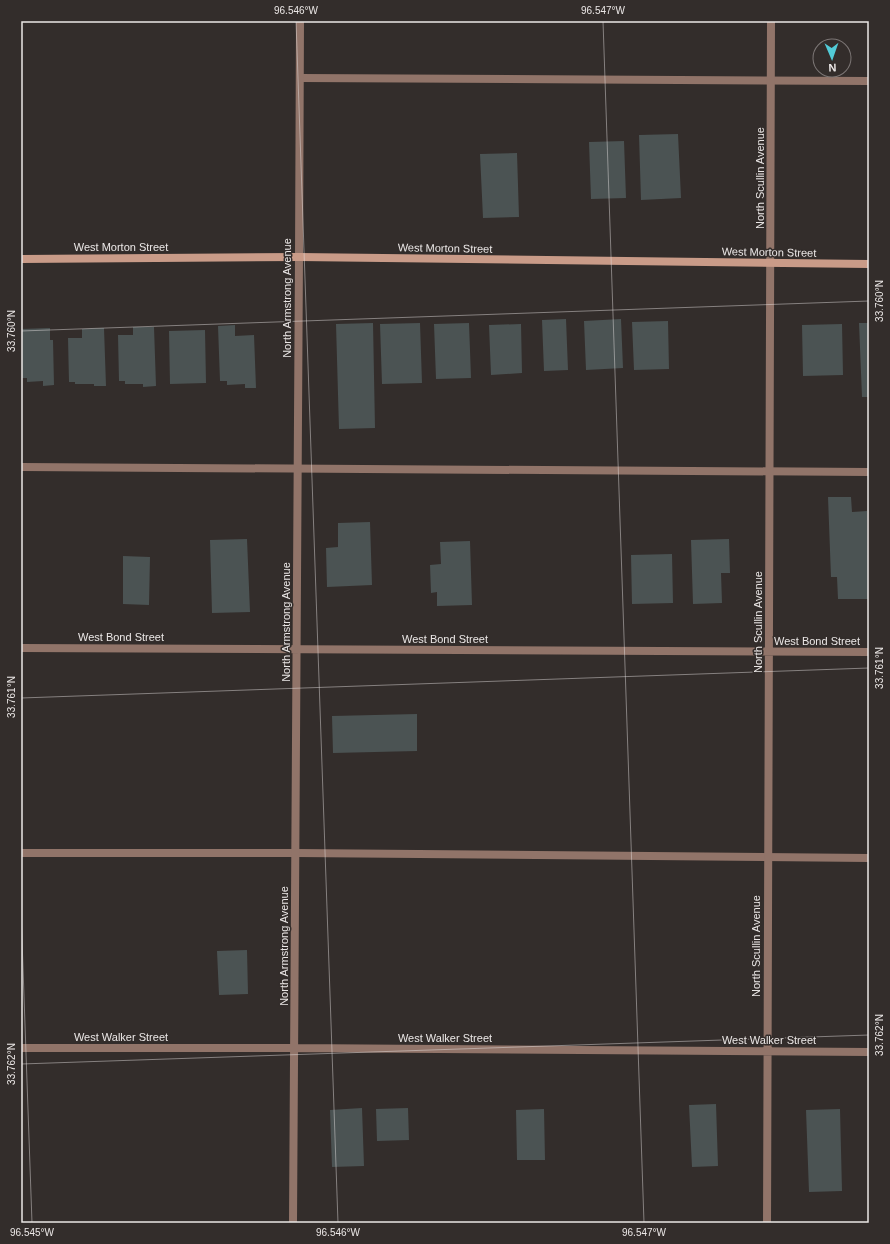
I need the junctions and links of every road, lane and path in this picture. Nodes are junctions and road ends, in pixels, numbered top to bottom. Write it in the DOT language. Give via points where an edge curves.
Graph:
graph roads {
  1 [pos="300,21"];
  2 [pos="771,21"];
  3 [pos="300,78"];
  4 [pos="771,80"];
  5 [pos="869,81"];
  6 [pos="299,257"];
  7 [pos="21,258"];
  8 [pos="770,263"];
  9 [pos="869,264"];
  10 [pos="21,467"];
  11 [pos="297,469"];
  12 [pos="769,471"];
  13 [pos="869,472"];
  14 [pos="21,648"];
  15 [pos="296,649"];
  16 [pos="768,652"];
  17 [pos="869,652"];
  18 [pos="21,853"];
  19 [pos="296,853"];
  20 [pos="768,857"];
  21 [pos="869,858"];
  22 [pos="21,1048"];
  23 [pos="294,1048"];
  24 [pos="767,1051"];
  25 [pos="869,1052"];
  26 [pos="293,1223"];
  27 [pos="767,1223"];
  1 -- 3 [label="street, North Armstrong Avenue"];
  2 -- 4 [label="street, North Scullin Avenue"];
  3 -- 4 [label="street"];
  3 -- 6 [label="street, North Armstrong Avenue"];
  4 -- 5 [label="street"];
  4 -- 8 [label="street, North Scullin Avenue"];
  6 -- 7 [label="main road, West Morton Street"];
  6 -- 8 [label="main road, West Morton Street"];
  6 -- 11 [label="street, North Armstrong Avenue"];
  8 -- 9 [label="main road, West Morton Street"];
  8 -- 12 [label="street, North Scullin Avenue"];
  10 -- 11 [label="street"];
  11 -- 12 [label="street"];
  11 -- 15 [label="street, North Armstrong Avenue"];
  12 -- 13 [label="street"];
  12 -- 16 [label="street, North Scullin Avenue"];
  14 -- 15 [label="street, West Bond Street"];
  15 -- 16 [label="street, West Bond Street"];
  15 -- 19 [label="street, North Armstrong Avenue"];
  16 -- 17 [label="street, West Bond Street"];
  16 -- 20 [label="street, North Scullin Avenue"];
  18 -- 19 [label="street"];
  19 -- 20 [label="street"];
  19 -- 23 [label="street, North Armstrong Avenue"];
  20 -- 21 [label="street"];
  20 -- 24 [label="street, North Scullin Avenue"];
  22 -- 23 [label="street, West Walker Street"];
  23 -- 24 [label="street, West Walker Street"];
  23 -- 26 [label="street, North Armstrong Avenue"];
  24 -- 25 [label="street, West Walker Street"];
  24 -- 27 [label="street, North Scullin Avenue"];
}
